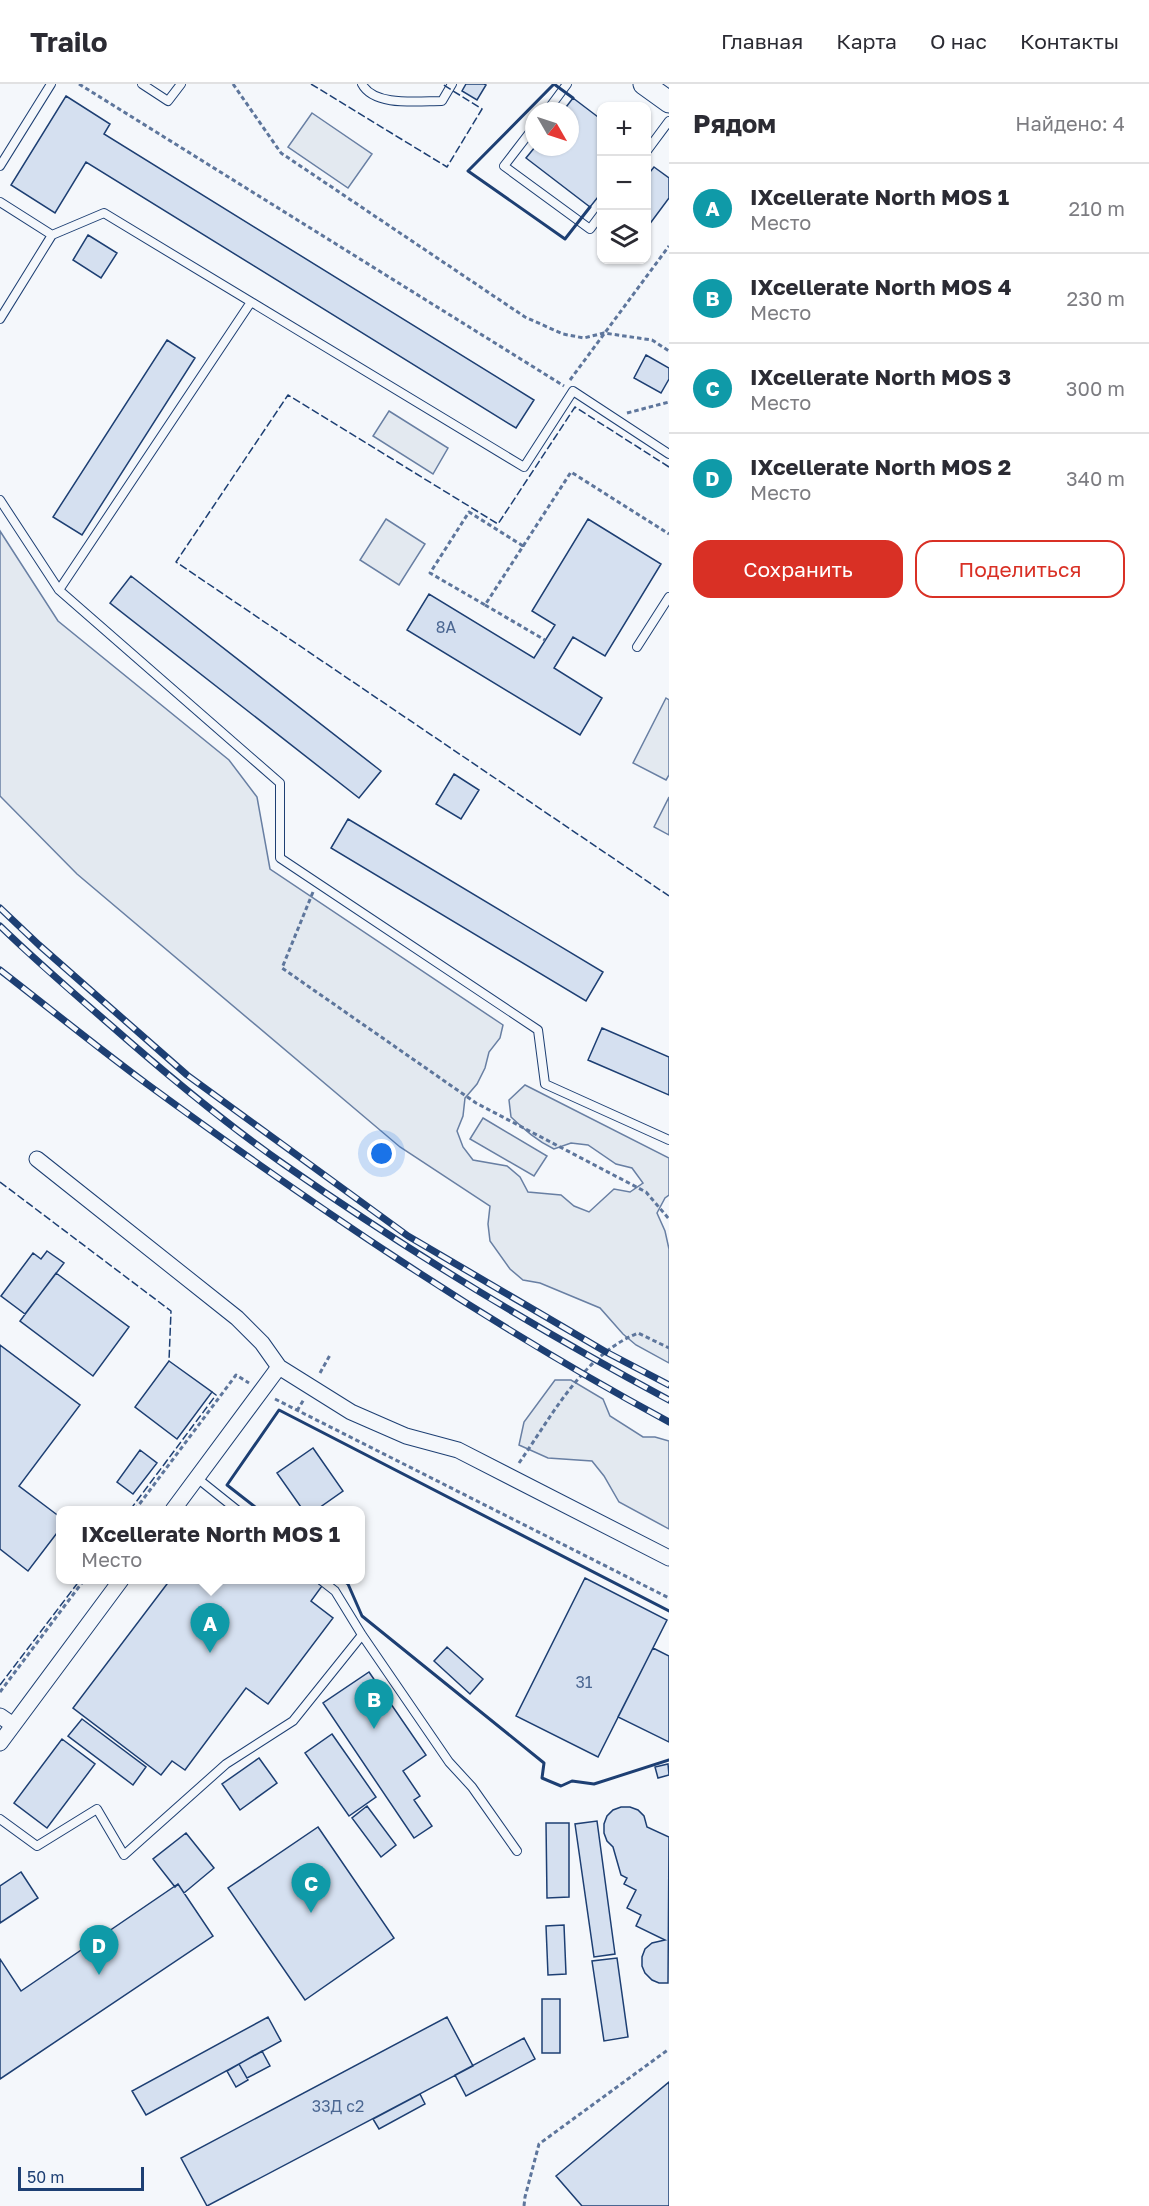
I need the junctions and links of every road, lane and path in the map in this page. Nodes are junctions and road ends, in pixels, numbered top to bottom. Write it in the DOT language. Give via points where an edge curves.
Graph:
graph roads {
  1 [pos="51,84"];
  2 [pos="79,84"];
  3 [pos="142,84"];
  4 [pos="181,84"];
  5 [pos="233,84"];
  6 [pos="362,84"];
  7 [pos="452,84"];
  8 [pos="567,84"];
  9 [pos="644,84"];
  10 [pos="553,102"];
  11 [pos="669,102"];
  12 [pos="669,121"];
  13 [pos="525,139"];
  14 [pos="651,145"];
  15 [pos="0,166"];
  16 [pos="0,202"];
  17 [pos="597,220"];
  18 [pos="52,235"];
  19 [pos="669,246"];
  20 [pos="251,302"];
  21 [pos="0,318"];
  22 [pos="604,333"];
  23 [pos="669,351"];
  24 [pos="669,402"];
  25 [pos="612,417"];
  26 [pos="669,454"];
  27 [pos="0,500"];
  28 [pos="669,534"];
  29 [pos="523,546"];
  30 [pos="59,590"];
  31 [pos="669,597"];
  32 [pos="485,605"];
  33 [pos="545,640"];
  34 [pos="637,647"];
  35 [pos="317,882"];
  36 [pos="669,1140"];
  37 [pos="37,1160"];
  38 [pos="669,1219"];
  39 [pos="669,1348"];
  40 [pos="279,1367"];
  41 [pos="262,1391"];
  42 [pos="509,1477"];
  43 [pos="197,1478"];
  44 [pos="138,1506"];
  45 [pos="176,1506"];
  46 [pos="232,1506"];
  47 [pos="669,1558"];
  48 [pos="81,1584"];
  49 [pos="118,1584"];
  50 [pos="326,1584"];
  51 [pos="669,1598"];
  52 [pos="362,1635"];
  53 [pos="0,1692"];
  54 [pos="0,1716"];
  55 [pos="13,1725"];
  56 [pos="0,1743"];
  57 [pos="0,1819"];
  58 [pos="517,1851"];
  59 [pos="669,2049"];
  60 [pos="524,2206"];
  1 -- 15 [label="lane"];
  2 -- 22 [label="path" via="566,387"];
  3 -- 4 [label="lane" via="168,101"];
  5 -- 22 [label="path" via="281,153 515,310 563,334 584,338"];
  6 -- 7 [label="lane" via="381,100 442,101"];
  8 -- 10 [label="lane"];
  9 -- 11 [label="main road"];
  12 -- 14 [label="lane"];
  13 -- 17 [label="lane" via="504,166 590,229"];
  16 -- 18 [label="lane"];
  18 -- 20 [label="lane" via="104,213"];
  18 -- 21 [label="lane"];
  19 -- 22 [label="path"];
  20 -- 25 [label="lane" via="524,467 573,391"];
  20 -- 30 [label="lane"];
  22 -- 23 [label="path" via="652,340"];
  24 -- 25 [label="path"];
  25 -- 26 [label="lane"];
  27 -- 30 [label="lane"];
  28 -- 29 [label="path" via="571,472"];
  29 -- 32 [label="path"];
  29 -- 32 [label="path" via="469,513 430,573"];
  30 -- 35 [label="lane" via="280,783 280,858"];
  31 -- 34 [label="lane"];
  32 -- 33 [label="path"];
  35 -- 36 [label="lane" via="538,1030 545,1084"];
  35 -- 38 [label="path" via="282,968 476,1103 646,1192"];
  37 -- 40 [label="street" via="237,1318"];
  39 -- 42 [label="path" via="638,1333 606,1352 581,1374"];
  40 -- 41 [label="street"];
  40 -- 42 [label="street" via="351,1412 406,1436 458,1450"];
  41 -- 43 [label="street"];
  41 -- 44 [label="path" via="236,1375"];
  41 -- 51 [label="path"];
  42 -- 47 [label="street"];
  43 -- 45 [label="street"];
  43 -- 46 [label="lane"];
  48 -- 53 [label="path"];
  49 -- 55 [label="street"];
  50 -- 52 [label="lane" via="336,1591"];
  52 -- 57 [label="lane" via="293,1721 226,1764 124,1855 97,1809 37,1846"];
  52 -- 58 [label="lane" via="448,1762 472,1787"];
  54 -- 55 [label="street"];
  55 -- 56 [label="street"];
  59 -- 60 [label="path" via="539,2144"];
}
